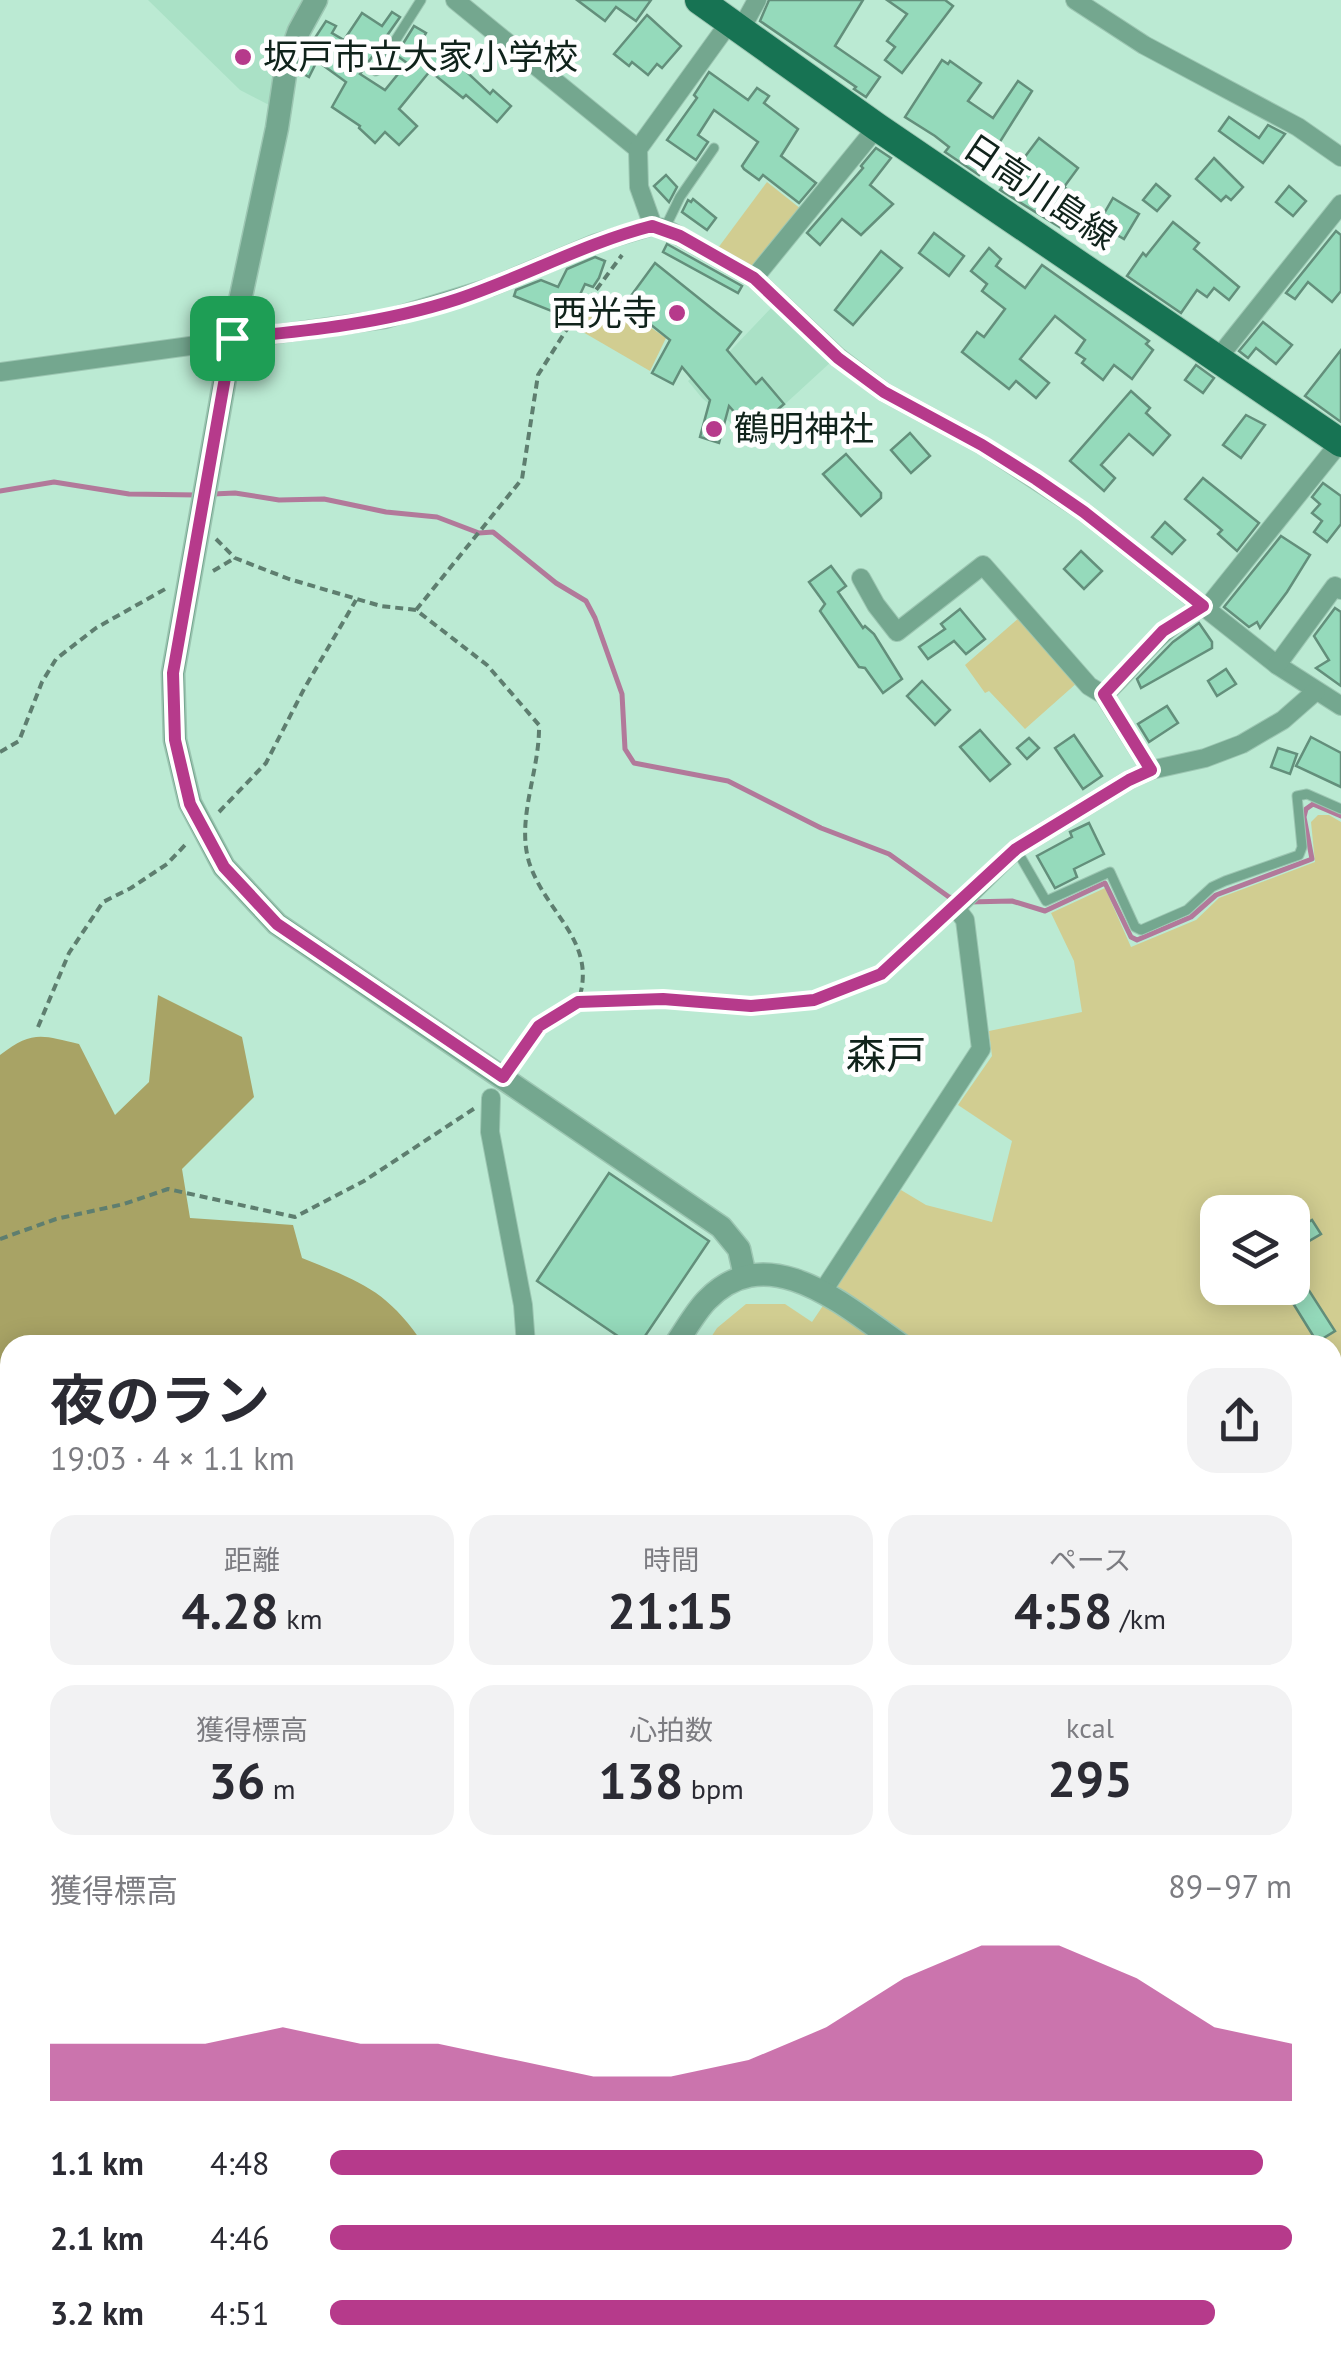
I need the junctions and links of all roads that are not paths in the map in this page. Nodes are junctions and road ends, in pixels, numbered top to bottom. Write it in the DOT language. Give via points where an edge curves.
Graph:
graph roads {
  1 [pos="316,0"];
  2 [pos="421,0"];
  3 [pos="455,0"];
  4 [pos="699,0"];
  5 [pos="757,0"];
  6 [pos="1075,0"];
  7 [pos="734,27"];
  8 [pos="376,71"];
  9 [pos="877,127"];
  10 [pos="714,148"];
  11 [pos="638,150"];
  12 [pos="1341,157"];
  13 [pos="1341,204"];
  14 [pos="653,228"];
  15 [pos="754,278"];
  16 [pos="232,338"];
  17 [pos="1218,358"];
  18 [pos="0,372"];
  19 [pos="1341,442"];
  20 [pos="860,578"];
  21 [pos="1341,590"];
  22 [pos="1203,606"];
  23 [pos="1277,665"];
  24 [pos="1316,691"];
  25 [pos="1104,694"];
  26 [pos="1341,706"];
  27 [pos="1151,770"];
  28 [pos="1341,809"];
  29 [pos="1016,849"];
  30 [pos="497,1087"];
  31 [pos="745,1276"];
  32 [pos="823,1291"];
  33 [pos="525,1335"];
  34 [pos="682,1335"];
  35 [pos="887,1335"];
  1 -- 16 [label="street" via="286,68"];
  2 -- 8 [label="lane"];
  3 -- 11 [label="street"];
  4 -- 7 [label="main road, 日高川島線"];
  5 -- 7 [label="street"];
  6 -- 12 [label="street"];
  7 -- 9 [label="main road, 日高川島線"];
  7 -- 11 [label="street"];
  9 -- 15 [label="street"];
  9 -- 17 [label="main road, 日高川島線"];
  10 -- 14 [label="lane"];
  11 -- 14 [label="street" via="639,187"];
  13 -- 17 [label="street"];
  14 -- 15 [label="street"];
  14 -- 16 [label="street" via="386,319"];
  15 -- 22 [label="street" via="884,392 1036,479"];
  16 -- 18 [label="street"];
  16 -- 30 [label="street" via="176,656 172,706 180,770 224,867 277,924"];
  17 -- 19 [label="main road, 日高川島線"];
  19 -- 22 [label="street"];
  20 -- 25 [label="street" via="897,632 983,565"];
  21 -- 23 [label="street" via="1335,586"];
  22 -- 23 [label="street"];
  22 -- 25 [label="street" via="1163,631"];
  23 -- 24 [label="street"];
  24 -- 26 [label="street"];
  24 -- 27 [label="street" via="1242,744"];
  25 -- 27 [label="street"];
  27 -- 29 [label="street"];
  28 -- 29 [label="lane" via="1297,796 1299,855 1224,881 1187,910 1141,930 1110,872 1046,901"];
  29 -- 32 [label="street" via="956,908 965,920 981,1049"];
  30 -- 31 [label="street" via="721,1227 739,1249"];
  30 -- 33 [label="street" via="490,1132"];
  31 -- 32 [label="street" via="791,1278"];
  31 -- 34 [label="street" via="708,1299"];
  32 -- 35 [label="street"];
}
